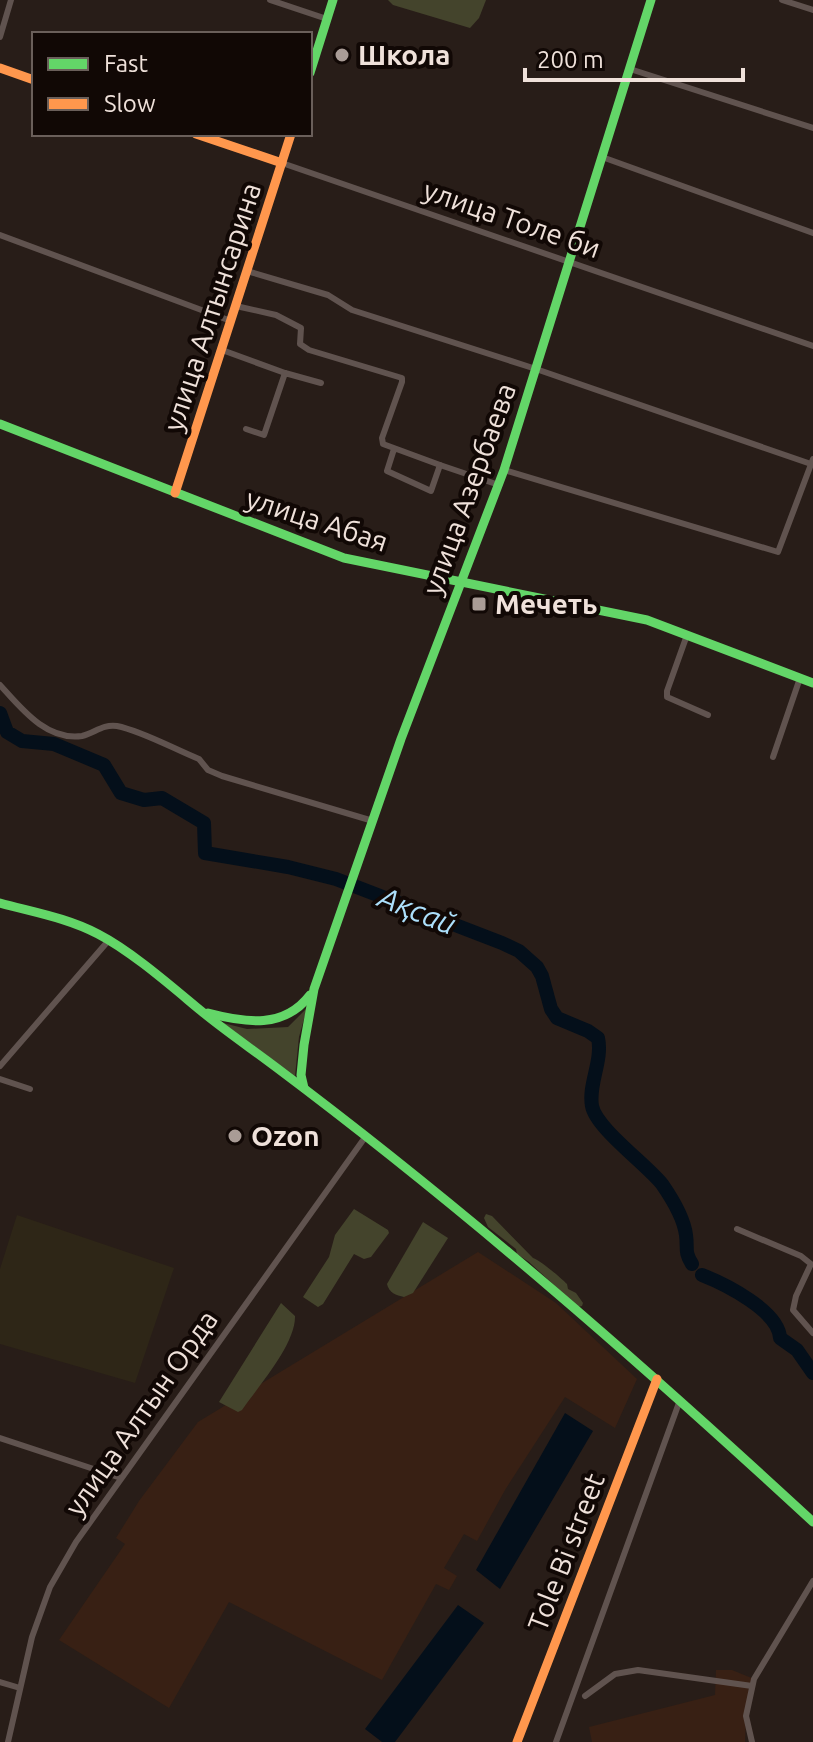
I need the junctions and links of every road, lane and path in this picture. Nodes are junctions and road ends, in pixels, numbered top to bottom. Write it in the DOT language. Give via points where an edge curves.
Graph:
graph roads {
  1 [pos="11,0"];
  2 [pos="270,0"];
  3 [pos="333,0"];
  4 [pos="651,0"];
  5 [pos="782,0"];
  6 [pos="813,10"];
  7 [pos="327,19"];
  8 [pos="0,37"];
  9 [pos="312,67"];
  10 [pos="0,68"];
  11 [pos="630,69"];
  12 [pos="32,79"];
  13 [pos="813,128"];
  14 [pos="202,136"];
  15 [pos="290,136"];
  16 [pos="602,157"];
  17 [pos="282,163"];
  18 [pos="813,233"];
  19 [pos="0,235"];
  20 [pos="570,263"];
  21 [pos="247,271"];
  22 [pos="236,306"];
  23 [pos="231,321"];
  24 [pos="813,346"];
  25 [pos="222,350"];
  26 [pos="536,369"];
  27 [pos="285,373"];
  28 [pos="321,383"];
  29 [pos="0,424"];
  30 [pos="246,429"];
  31 [pos="394,449"];
  32 [pos="812,462"];
  33 [pos="440,465"];
  34 [pos="504,470"];
  35 [pos="499,485"];
  36 [pos="175,493"];
  37 [pos="460,582"];
  38 [pos="687,635"];
  39 [pos="800,678"];
  40 [pos="813,683"];
  41 [pos="0,685"];
  42 [pos="708,715"];
  43 [pos="773,757"];
  44 [pos="373,821"];
  45 [pos="0,903"];
  46 [pos="109,940"];
  47 [pos="314,989"];
  48 [pos="201,1011"];
  49 [pos="0,1066"];
  50 [pos="0,1079"];
  51 [pos="304,1088"];
  52 [pos="30,1089"];
  53 [pos="366,1136"];
  54 [pos="737,1229"];
  55 [pos="812,1263"];
  56 [pos="813,1333"];
  57 [pos="657,1379"];
  58 [pos="680,1400"];
  59 [pos="0,1438"];
  60 [pos="121,1478"];
  61 [pos="813,1522"];
  62 [pos="813,1581"];
  63 [pos="0,1682"];
  64 [pos="752,1686"];
  65 [pos="20,1688"];
  66 [pos="585,1696"];
  67 [pos="8,1742"];
  68 [pos="517,1742"];
  69 [pos="556,1742"];
  70 [pos="752,1742"];
  1 -- 8 [label="street"];
  2 -- 7 [label="street"];
  3 -- 7 [label="main road"];
  4 -- 11 [label="main road, улица Азербаева"];
  5 -- 6 [label="street"];
  7 -- 9 [label="main road"];
  10 -- 12 [label="main road"];
  11 -- 13 [label="street"];
  11 -- 16 [label="main road, улица Азербаева"];
  14 -- 17 [label="main road, улица Толе би"];
  15 -- 17 [label="main road, улица Алтынсарина"];
  16 -- 18 [label="street"];
  16 -- 20 [label="main road, улица Азербаева"];
  17 -- 20 [label="street, улица Толе би"];
  17 -- 21 [label="main road, улица Алтынсарина"];
  19 -- 23 [label="street"];
  20 -- 24 [label="street, улица Толе би"];
  20 -- 26 [label="main road, улица Азербаева"];
  21 -- 22 [label="main road, улица Алтынсарина"];
  21 -- 26 [label="street"];
  22 -- 23 [label="main road, улица Алтынсарина"];
  22 -- 31 [label="street" via="276,315 301,328 300,344 309,350 402,378 382,438"];
  23 -- 25 [label="main road, улица Алтынсарина"];
  25 -- 27 [label="street"];
  25 -- 36 [label="main road, улица Алтынсарина"];
  26 -- 32 [label="street"];
  26 -- 34 [label="main road, улица Азербаева"];
  27 -- 28 [label="street"];
  27 -- 30 [label="street" via="264,435"];
  29 -- 36 [label="main road, улица Абая"];
  31 -- 33 [label="street"];
  31 -- 33 [label="street" via="387,471 431,491"];
  32 -- 34 [label="street" via="778,552"];
  33 -- 35 [label="street"];
  34 -- 35 [label="main road, улица Азербаева"];
  35 -- 37 [label="main road, улица Азербаева"];
  36 -- 37 [label="main road, улица Абая" via="344,558"];
  37 -- 38 [label="main road, улица Абая" via="647,620"];
  37 -- 44 [label="main road, улица Азербаева"];
  38 -- 39 [label="main road, улица Абая"];
  38 -- 42 [label="street" via="667,697"];
  39 -- 40 [label="main road, улица Абая"];
  39 -- 43 [label="street"];
  41 -- 44 [label="street" via="40,726 84,736 118,726 199,759 222,776"];
  44 -- 47 [label="main road, улица Азербаева"];
  45 -- 46 [label="main road" via="61,919"];
  46 -- 48 [label="main road"];
  46 -- 49 [label="street"];
  47 -- 48 [label="main road, улица Азербаева" via="304,1005 281,1020 233,1020"];
  47 -- 51 [label="main road, улица Азербаева" via="304,1045"];
  48 -- 51 [label="main road"];
  50 -- 52 [label="street"];
  51 -- 53 [label="main road"];
  53 -- 57 [label="main road" via="502,1244"];
  53 -- 60 [label="street, улица Алтын Орда"];
  54 -- 55 [label="street"];
  55 -- 56 [label="street" via="793,1310"];
  57 -- 58 [label="main road"];
  57 -- 68 [label="main road, Tole Bi street"];
  58 -- 61 [label="main road"];
  58 -- 69 [label="street, Tole Bi street"];
  59 -- 60 [label="street"];
  60 -- 65 [label="street, улица Алтын Орда" via="50,1587"];
  62 -- 64 [label="street"];
  63 -- 65 [label="street"];
  64 -- 66 [label="street" via="638,1670 615,1674"];
  64 -- 70 [label="street" via="746,1716"];
  65 -- 67 [label="street, улица Алтын Орда"];
}
